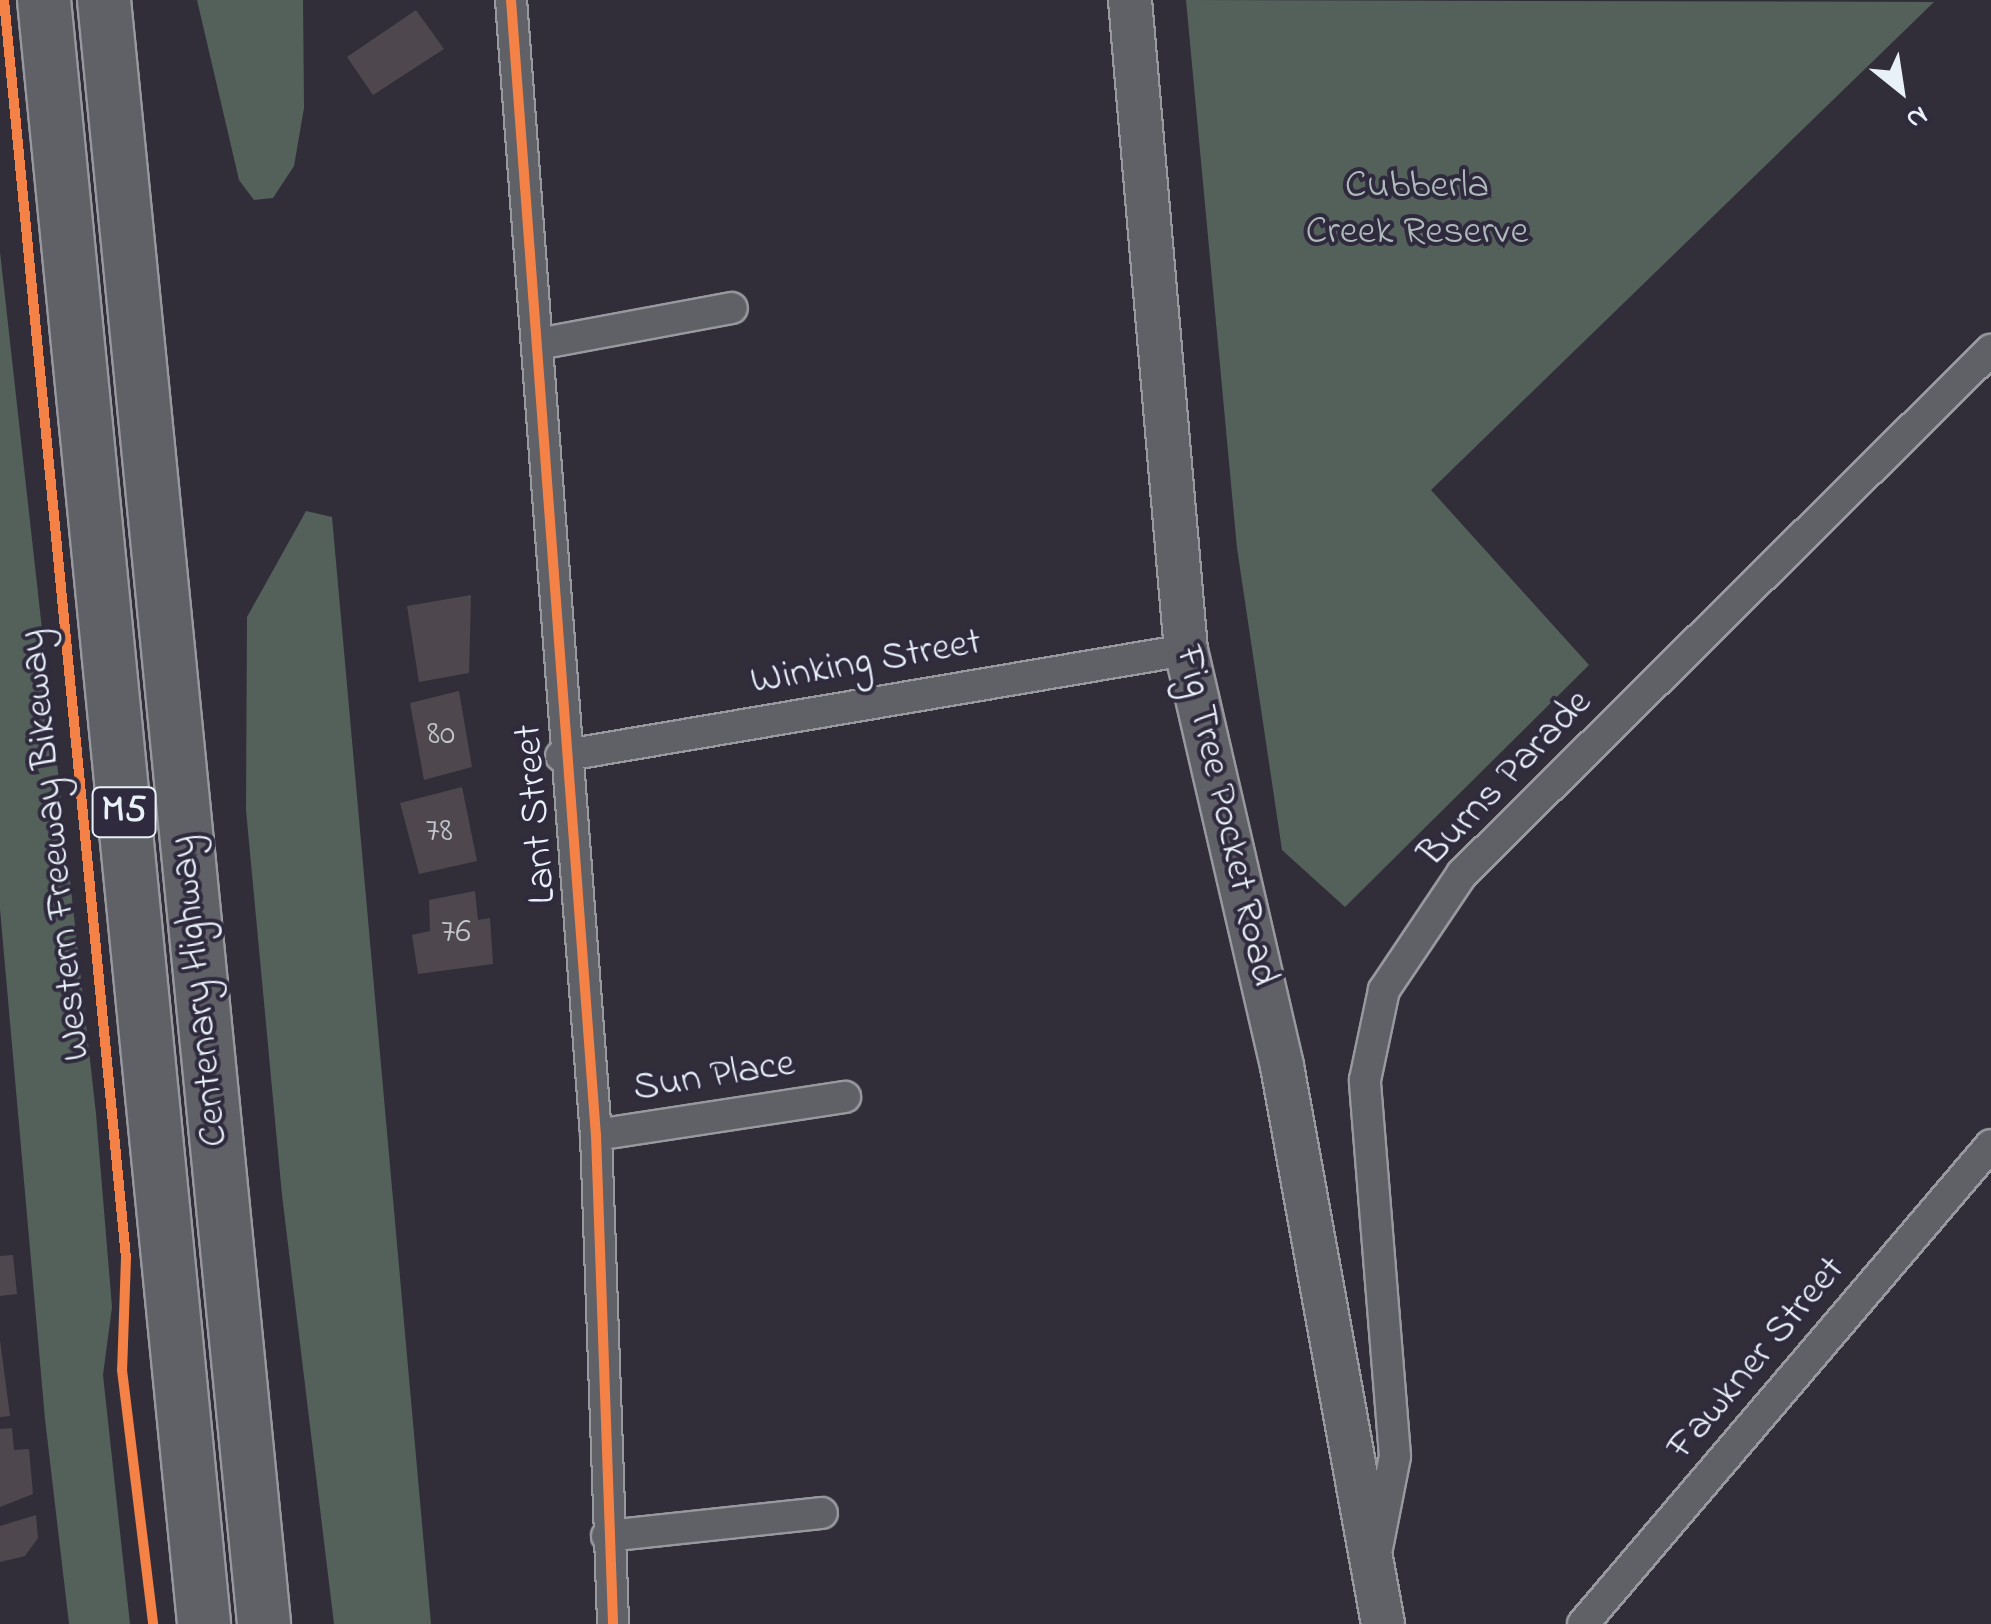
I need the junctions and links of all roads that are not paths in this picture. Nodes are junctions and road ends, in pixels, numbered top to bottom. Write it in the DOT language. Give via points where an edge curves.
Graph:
graph roads {
  1 [pos="44,0"];
  2 [pos="104,0"];
  3 [pos="133,0"];
  4 [pos="511,0"];
  5 [pos="1130,0"];
  6 [pos="732,308"];
  7 [pos="134,334"];
  8 [pos="538,344"];
  9 [pos="1991,350"];
  10 [pos="1186,650"];
  11 [pos="561,756"];
  12 [pos="845,1097"];
  13 [pos="596,1135"];
  14 [pos="1991,1145"];
  15 [pos="822,1513"];
  16 [pos="608,1536"];
  17 [pos="1372,1572"];
  18 [pos="204,1624"];
  19 [pos="264,1624"];
  20 [pos="613,1624"];
  21 [pos="1383,1624"];
  22 [pos="1584,1624"];
  1 -- 18 [label="highway, Centenary Highway / M5"];
  2 -- 7 [label="highway, Centenary Highway / M5"];
  3 -- 7 [label="highway"];
  4 -- 8 [label="street, Lant Street"];
  5 -- 10 [label="main road, Fig Tree Pocket Road"];
  6 -- 8 [label="street"];
  7 -- 19 [label="highway, Centenary Highway / M5"];
  8 -- 11 [label="street, Lant Street"];
  9 -- 17 [label="street, Burns Parade" via="1462,874 1384,990 1365,1080 1395,1456"];
  10 -- 11 [label="street, Winking Street"];
  10 -- 17 [label="main road, Fig Tree Pocket Road" via="1282,1066"];
  11 -- 13 [label="street, Lant Street"];
  12 -- 13 [label="street, Sun Place"];
  13 -- 16 [label="street, Lant Street"];
  14 -- 22 [label="street, Fawkner Street"];
  15 -- 16 [label="street"];
  16 -- 20 [label="street, Lant Street"];
  17 -- 21 [label="main road, Fig Tree Pocket Road"];
}
